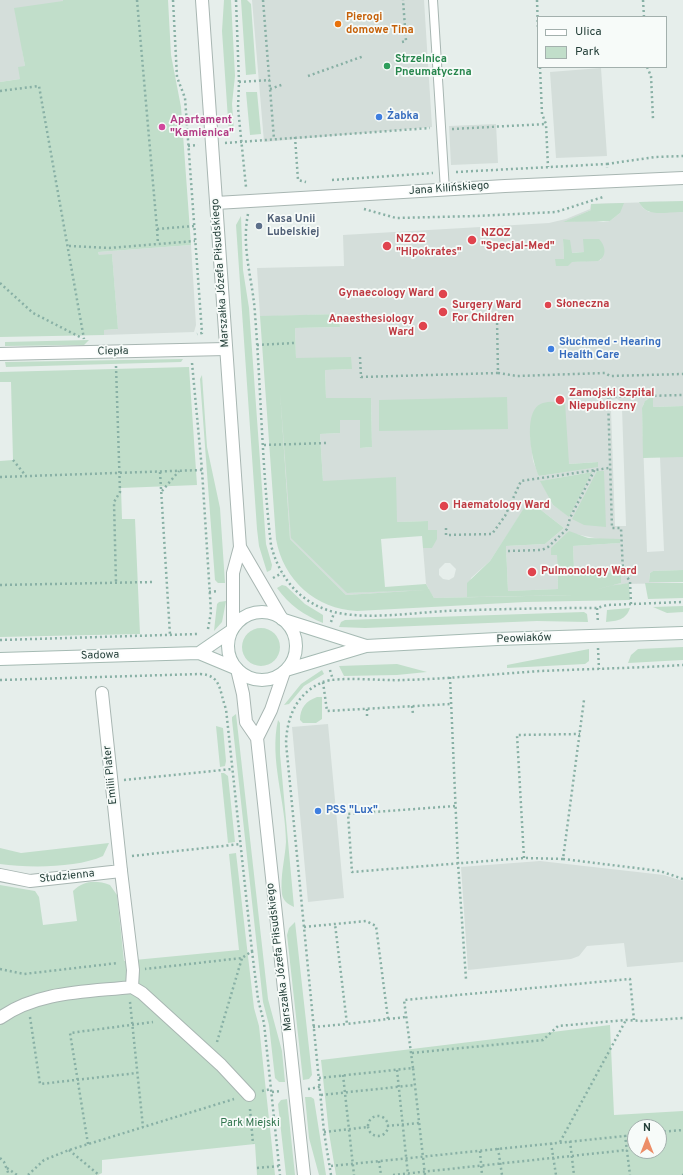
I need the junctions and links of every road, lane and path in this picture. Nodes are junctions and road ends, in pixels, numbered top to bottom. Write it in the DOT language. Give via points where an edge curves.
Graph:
graph roads {
  1 [pos="136,0"];
  2 [pos="172,0"];
  3 [pos="202,0"];
  4 [pos="236,0"];
  5 [pos="263,0"];
  6 [pos="404,0"];
  7 [pos="433,0"];
  8 [pos="537,0"];
  9 [pos="643,0"];
  10 [pos="538,16"];
  11 [pos="644,16"];
  12 [pos="402,42"];
  13 [pos="364,56"];
  14 [pos="540,68"];
  15 [pos="647,68"];
  16 [pos="308,76"];
  17 [pos="270,80"];
  18 [pos="239,82"];
  19 [pos="284,84"];
  20 [pos="270,89"];
  21 [pos="0,92"];
  22 [pos="653,119"];
  23 [pos="546,124"];
  24 [pos="441,130"];
  25 [pos="295,137"];
  26 [pos="274,139"];
  27 [pos="231,142"];
  28 [pos="240,142"];
  29 [pos="195,145"];
  30 [pos="188,146"];
  31 [pos="683,156"];
  32 [pos="606,164"];
  33 [pos="548,167"];
  34 [pos="607,171"];
  35 [pos="444,173"];
  36 [pos="683,178"];
  37 [pos="327,181"];
  38 [pos="311,182"];
  39 [pos="445,190"];
  40 [pos="246,191"];
  41 [pos="608,195"];
  42 [pos="216,203"];
  43 [pos="358,208"];
  44 [pos="256,213"];
  45 [pos="194,226"];
  46 [pos="157,229"];
  47 [pos="195,241"];
  48 [pos="158,244"];
  49 [pos="69,246"];
  50 [pos="0,283"];
  51 [pos="453,320"];
  52 [pos="191,337"];
  53 [pos="294,343"];
  54 [pos="258,345"];
  55 [pos="226,349"];
  56 [pos="0,354"];
  57 [pos="360,356"];
  58 [pos="192,363"];
  59 [pos="116,365"];
  60 [pos="498,373"];
  61 [pos="683,374"];
  62 [pos="683,395"];
  63 [pos="327,443"];
  64 [pos="264,445"];
  65 [pos="13,460"];
  66 [pos="609,468"];
  67 [pos="596,469"];
  68 [pos="202,470"];
  69 [pos="180,471"];
  70 [pos="160,472"];
  71 [pos="119,473"];
  72 [pos="26,476"];
  73 [pos="0,477"];
  74 [pos="161,492"];
  75 [pos="446,528"];
  76 [pos="240,547"];
  77 [pos="508,551"];
  78 [pos="282,573"];
  79 [pos="271,580"];
  80 [pos="154,582"];
  81 [pos="116,583"];
  82 [pos="0,585"];
  83 [pos="683,602"];
  84 [pos="631,604"];
  85 [pos="597,608"];
  86 [pos="283,620"];
  87 [pos="598,622"];
  88 [pos="232,630"];
  89 [pos="683,634"];
  90 [pos="170,635"];
  91 [pos="0,640"];
  92 [pos="366,646"];
  93 [pos="598,650"];
  94 [pos="199,653"];
  95 [pos="0,659"];
  96 [pos="683,664"];
  97 [pos="329,667"];
  98 [pos="236,668"];
  99 [pos="599,669"];
  100 [pos="285,671"];
  101 [pos="450,676"];
  102 [pos="0,680"];
  103 [pos="332,680"];
  104 [pos="323,682"];
  105 [pos="102,693"];
  106 [pos="584,700"];
  107 [pos="451,704"];
  108 [pos="412,706"];
  109 [pos="367,709"];
  110 [pos="413,714"];
  111 [pos="367,717"];
  112 [pos="580,734"];
  113 [pos="257,738"];
  114 [pos="232,768"];
  115 [pos="112,781"];
  116 [pos="455,806"];
  117 [pos="241,844"];
  118 [pos="120,858"];
  119 [pos="524,858"];
  120 [pos="563,859"];
  121 [pos="458,863"];
  122 [pos="121,871"];
  123 [pos="0,875"];
  124 [pos="683,879"];
  125 [pos="335,924"];
  126 [pos="304,927"];
  127 [pos="252,951"];
  128 [pos="242,958"];
  129 [pos="132,966"];
  130 [pos="0,969"];
  131 [pos="466,979"];
  132 [pos="132,987"];
  133 [pos="28,1002"];
  134 [pos="406,1017"];
  135 [pos="0,1018"];
  136 [pos="683,1018"];
  137 [pos="388,1019"];
  138 [pos="626,1020"];
  139 [pos="634,1020"];
  140 [pos="348,1024"];
  141 [pos="132,1025"];
  142 [pos="313,1027"];
  143 [pos="412,1053"];
  144 [pos="213,1058"];
  145 [pos="413,1068"];
  146 [pos="397,1070"];
  147 [pos="137,1073"];
  148 [pos="343,1075"];
  149 [pos="319,1078"];
  150 [pos="77,1080"];
  151 [pos="415,1085"];
  152 [pos="320,1087"];
  153 [pos="398,1087"];
  154 [pos="271,1088"];
  155 [pos="303,1089"];
  156 [pos="266,1090"];
  157 [pos="345,1092"];
  158 [pos="321,1095"];
  159 [pos="249,1099"];
  160 [pos="419,1122"];
  161 [pos="402,1124"];
  162 [pos="388,1126"];
  163 [pos="143,1127"];
  164 [pos="368,1128"];
  165 [pos="349,1129"];
  166 [pos="683,1130"];
  167 [pos="667,1131"];
  168 [pos="324,1132"];
  169 [pos="625,1136"];
  170 [pos="570,1141"];
  171 [pos="560,1142"];
  172 [pos="552,1143"];
  173 [pos="88,1144"];
  174 [pos="253,1144"];
  175 [pos="498,1148"];
  176 [pos="69,1150"];
  177 [pos="627,1150"];
  178 [pos="480,1151"];
  179 [pos="423,1156"];
  180 [pos="572,1156"];
  181 [pos="0,1158"];
  182 [pos="407,1158"];
  183 [pos="554,1158"];
  184 [pos="628,1159"];
  185 [pos="379,1162"];
  186 [pos="500,1163"];
  187 [pos="353,1164"];
  188 [pos="279,1166"];
  189 [pos="331,1166"];
  190 [pos="481,1166"];
  191 [pos="7,1168"];
  192 [pos="257,1168"];
  193 [pos="425,1173"];
  194 [pos="9,1174"];
  195 [pos="408,1174"];
  196 [pos="17,1175"];
  197 [pos="28,1175"];
  198 [pos="99,1175"];
  199 [pos="280,1175"];
  200 [pos="304,1175"];
  201 [pos="332,1175"];
  202 [pos="354,1175"];
  203 [pos="381,1175"];
  204 [pos="394,1175"];
  205 [pos="482,1175"];
  206 [pos="502,1175"];
  207 [pos="556,1175"];
  208 [pos="574,1175"];
  209 [pos="630,1175"];
  1 -- 46 [label="path"];
  2 -- 30 [label="path" via="178,77 185,98"];
  3 -- 42 [label="street, Marszałka Józefa Piłsudskiego"];
  4 -- 18 [label="path"];
  5 -- 17 [label="path"];
  6 -- 12 [label="path" via="406,41"];
  7 -- 24 [label="lane"];
  8 -- 10 [label="path"];
  9 -- 11 [label="path"];
  13 -- 16 [label="path"];
  14 -- 23 [label="path" via="542,114"];
  15 -- 22 [label="path" via="651,76"];
  17 -- 18 [label="path"];
  17 -- 20 [label="path"];
  18 -- 28 [label="path"];
  19 -- 20 [label="path"];
  20 -- 26 [label="path"];
  21 -- 49 [label="path" via="39,86"];
  23 -- 24 [label="path"];
  23 -- 33 [label="path"];
  24 -- 25 [label="path" via="432,127"];
  24 -- 35 [label="lane"];
  25 -- 26 [label="path"];
  25 -- 38 [label="path" via="298,180"];
  26 -- 28 [label="path"];
  27 -- 28 [label="path"];
  28 -- 40 [label="path"];
  29 -- 30 [label="path"];
  30 -- 45 [label="path"];
  31 -- 32 [label="path"];
  32 -- 33 [label="path"];
  32 -- 34 [label="path"];
  33 -- 35 [label="path"];
  35 -- 37 [label="path"];
  35 -- 39 [label="lane"];
  36 -- 39 [label="street, Jana Kilińskiego"];
  39 -- 42 [label="street, Jana Kilińskiego"];
  41 -- 43 [label="path" via="556,212 396,218"];
  42 -- 55 [label="street, Marszałka Józefa Piłsudskiego"];
  44 -- 54 [label="path" via="248,212 246,225 247,268"];
  45 -- 46 [label="path"];
  45 -- 47 [label="path"];
  46 -- 48 [label="path"];
  47 -- 48 [label="path"];
  47 -- 52 [label="path" via="202,333"];
  48 -- 49 [label="path" via="109,248"];
  49 -- 50 [label="path" via="84,339 34,313"];
  51 -- 60 [label="path" via="497,319"];
  53 -- 54 [label="path"];
  54 -- 64 [label="path"];
  55 -- 56 [label="street, Ciepła"];
  55 -- 76 [label="street, Marszałka Józefa Piłsudskiego"];
  57 -- 60 [label="path" via="361,377"];
  58 -- 68 [label="path"];
  59 -- 71 [label="path"];
  60 -- 61 [label="path" via="517,376"];
  62 -- 66 [label="path" via="608,397"];
  63 -- 64 [label="path"];
  64 -- 78 [label="path" via="271,545"];
  65 -- 72 [label="path"];
  66 -- 67 [label="path"];
  66 -- 84 [label="path" via="612,528 621,528 623,572 630,581"];
  67 -- 75 [label="path" via="521,481 505,516 492,534 446,535"];
  67 -- 77 [label="path" via="570,518 567,529 548,547 542,550"];
  68 -- 69 [label="path"];
  68 -- 90 [label="path" via="211,612 206,633"];
  69 -- 70 [label="path"];
  69 -- 74 [label="path"];
  70 -- 71 [label="path"];
  70 -- 74 [label="path"];
  71 -- 72 [label="path"];
  71 -- 81 [label="path" via="120,492 114,502"];
  72 -- 73 [label="path"];
  74 -- 90 [label="path"];
  76 -- 86 [label="street, Marszałka Józefa Piłsudskiego"];
  76 -- 88 [label="street, Marszałka Józefa Piłsudskiego" via="233,573"];
  78 -- 79 [label="path"];
  78 -- 85 [label="path" via="294,589 310,603 334,613 351,615"];
  80 -- 81 [label="path"];
  81 -- 82 [label="path"];
  83 -- 84 [label="path"];
  84 -- 85 [label="path"];
  85 -- 87 [label="path"];
  86 -- 88 [label="street" via="267,613 251,614"];
  86 -- 92 [label="street, Peowiaków"];
  86 -- 100 [label="street" via="293,633 295,645 294,657"];
  88 -- 94 [label="street"];
  88 -- 98 [label="street" via="228,646 231,661"];
  89 -- 92 [label="street, Peowiaków"];
  90 -- 91 [label="path"];
  92 -- 100 [label="street, Peowiaków"];
  93 -- 99 [label="path"];
  94 -- 95 [label="street, Sadowa"];
  94 -- 98 [label="street, Sadowa"];
  96 -- 99 [label="path"];
  97 -- 103 [label="path"];
  98 -- 100 [label="street" via="249,678 263,680"];
  98 -- 113 [label="street, Marszałka Józefa Piłsudskiego" via="243,694 246,722"];
  99 -- 101 [label="path"];
  100 -- 113 [label="street" via="271,710"];
  101 -- 103 [label="path" via="402,680"];
  101 -- 107 [label="path"];
  102 -- 114 [label="path" via="210,674 219,683 226,709"];
  103 -- 104 [label="path"];
  104 -- 109 [label="path" via="327,711"];
  104 -- 126 [label="path" via="311,688 296,703 289,717 286,733"];
  105 -- 115 [label="street, Emilii Plater"];
  106 -- 112 [label="path"];
  107 -- 108 [label="path"];
  107 -- 116 [label="path"];
  108 -- 109 [label="path"];
  108 -- 110 [label="path"];
  109 -- 111 [label="path"];
  112 -- 119 [label="path" via="517,734"];
  112 -- 120 [label="path"];
  113 -- 200 [label="street, Marszałka Józefa Piłsudskiego"];
  114 -- 115 [label="path"];
  114 -- 117 [label="path"];
  115 -- 118 [label="street, Emilii Plater"];
  116 -- 121 [label="path"];
  116 -- 121 [label="path" via="348,814 352,872"];
  117 -- 118 [label="path"];
  117 -- 127 [label="path"];
  118 -- 122 [label="street"];
  119 -- 120 [label="path"];
  119 -- 121 [label="path"];
  120 -- 124 [label="path" via="660,871"];
  121 -- 131 [label="path"];
  122 -- 123 [label="street, Studzienna" via="30,881"];
  122 -- 129 [label="street"];
  125 -- 126 [label="path"];
  125 -- 137 [label="path" via="366,921 376,926"];
  125 -- 140 [label="path"];
  126 -- 142 [label="path"];
  127 -- 128 [label="path"];
  127 -- 154 [label="path"];
  128 -- 129 [label="path"];
  128 -- 144 [label="path"];
  129 -- 130 [label="path" via="24,974"];
  129 -- 132 [label="street"];
  132 -- 133 [label="street" via="62,995"];
  132 -- 141 [label="path"];
  132 -- 144 [label="street" via="142,993"];
  133 -- 135 [label="street"];
  133 -- 150 [label="path" via="40,1084"];
  134 -- 137 [label="path"];
  134 -- 139 [label="path" via="404,1000 630,979"];
  134 -- 143 [label="path"];
  136 -- 139 [label="path"];
  137 -- 140 [label="path"];
  138 -- 139 [label="path"];
  138 -- 143 [label="path" via="558,1026 543,1040"];
  138 -- 171 [label="path"];
  140 -- 142 [label="path"];
  141 -- 147 [label="path"];
  141 -- 150 [label="path" via="70,1033"];
  142 -- 149 [label="path"];
  143 -- 145 [label="path"];
  144 -- 159 [label="street"];
  145 -- 146 [label="path"];
  145 -- 151 [label="path"];
  146 -- 148 [label="path"];
  146 -- 153 [label="path"];
  147 -- 150 [label="path"];
  147 -- 163 [label="path"];
  148 -- 149 [label="path"];
  148 -- 157 [label="path"];
  149 -- 152 [label="path"];
  150 -- 173 [label="path"];
  151 -- 153 [label="path"];
  151 -- 160 [label="path"];
  152 -- 155 [label="path"];
  152 -- 158 [label="path"];
  153 -- 157 [label="path"];
  153 -- 161 [label="path"];
  154 -- 156 [label="path"];
  154 -- 188 [label="path"];
  157 -- 158 [label="path"];
  157 -- 165 [label="path"];
  158 -- 168 [label="path"];
  159 -- 163 [label="path"];
  159 -- 174 [label="path"];
  160 -- 161 [label="path"];
  160 -- 179 [label="path"];
  161 -- 162 [label="path"];
  161 -- 182 [label="path"];
  162 -- 164 [label="path" via="380,1135 374,1135"];
  162 -- 164 [label="path" via="385,1120 376,1116 371,1119"];
  163 -- 173 [label="path"];
  164 -- 165 [label="path"];
  165 -- 168 [label="path"];
  165 -- 187 [label="path"];
  166 -- 167 [label="path"];
  168 -- 189 [label="path"];
  169 -- 170 [label="path"];
  169 -- 177 [label="path"];
  170 -- 171 [label="path"];
  170 -- 180 [label="path"];
  171 -- 172 [label="path"];
  172 -- 175 [label="path"];
  172 -- 183 [label="path"];
  173 -- 176 [label="path"];
  175 -- 178 [label="path"];
  175 -- 186 [label="path"];
  176 -- 197 [label="path" via="44,1160"];
  176 -- 198 [label="path"];
  177 -- 180 [label="path"];
  178 -- 179 [label="path"];
  178 -- 190 [label="path"];
  179 -- 182 [label="path"];
  179 -- 193 [label="path"];
  180 -- 183 [label="path"];
  180 -- 208 [label="path"];
  181 -- 191 [label="path"];
  182 -- 185 [label="path"];
  182 -- 195 [label="path"];
  183 -- 186 [label="path"];
  183 -- 207 [label="path"];
  184 -- 209 [label="path"];
  185 -- 187 [label="path"];
  185 -- 203 [label="path"];
  186 -- 190 [label="path"];
  186 -- 206 [label="path"];
  187 -- 189 [label="path"];
  187 -- 202 [label="path"];
  188 -- 192 [label="path"];
  188 -- 199 [label="path"];
  189 -- 201 [label="path"];
  190 -- 193 [label="path"];
  190 -- 205 [label="path"];
  191 -- 194 [label="path"];
  191 -- 196 [label="path"];
  193 -- 195 [label="path"];
  195 -- 204 [label="path"];
}
